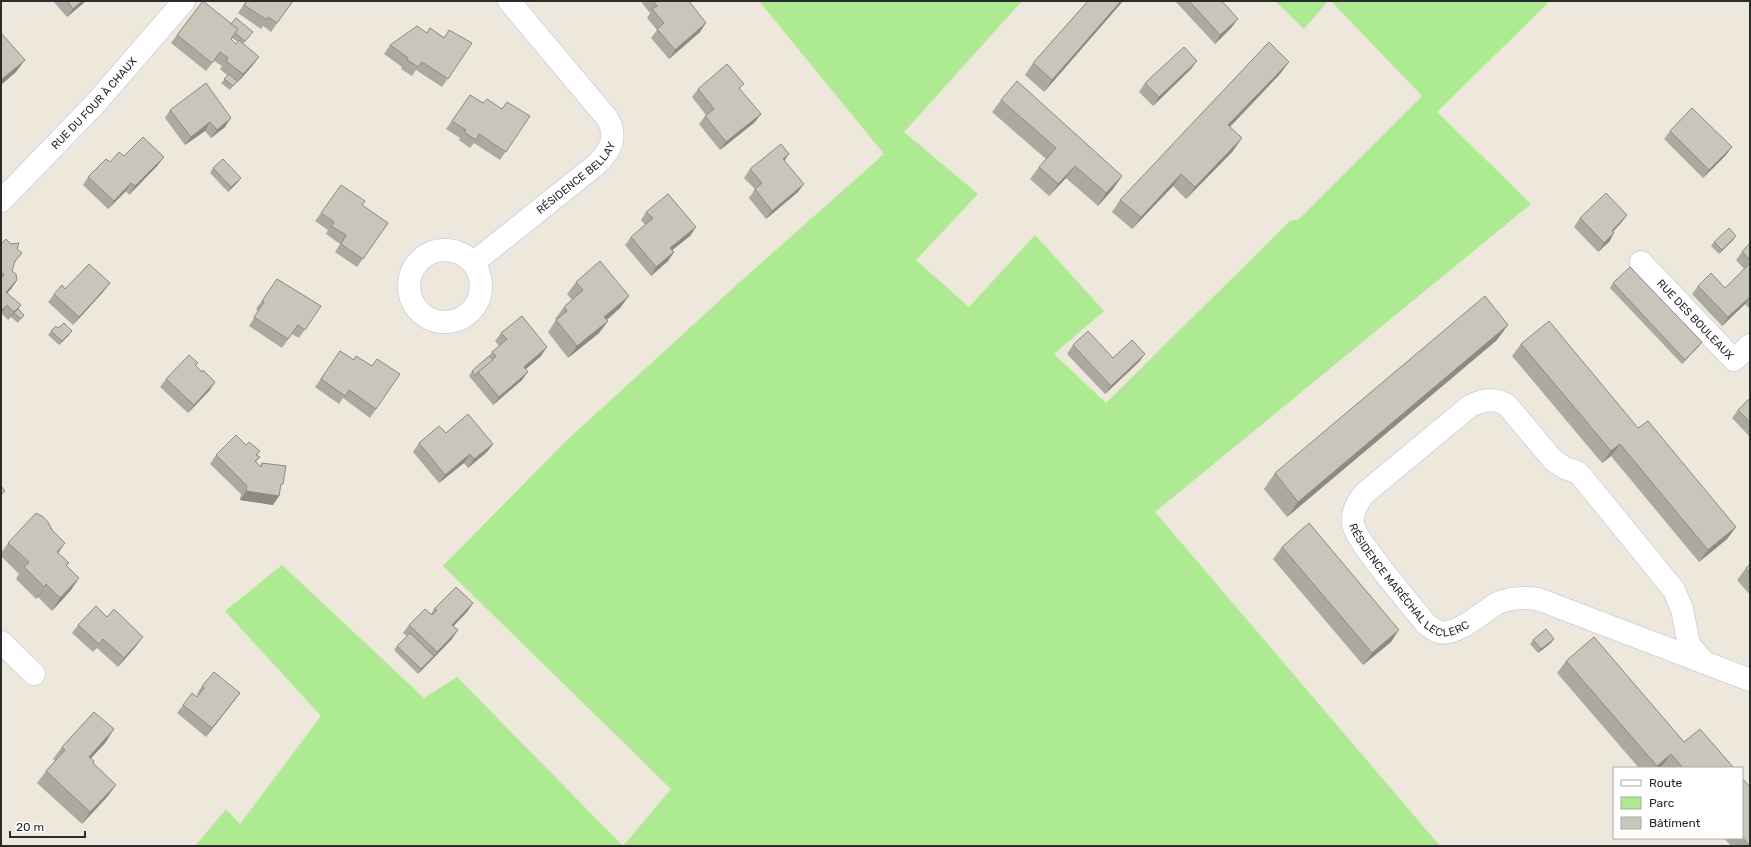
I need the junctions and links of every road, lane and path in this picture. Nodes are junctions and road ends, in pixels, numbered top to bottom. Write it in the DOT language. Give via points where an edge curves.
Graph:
graph roads {
  1 [pos="184,1"];
  2 [pos="509,1"];
  3 [pos="1,202"];
  4 [pos="1641,262"];
  5 [pos="473,263"];
  6 [pos="1750,345"];
  7 [pos="1,642"];
  8 [pos="1704,662"];
  9 [pos="34,674"];
  10 [pos="1750,680"];
  1 -- 3 [label="street, RUE DU FOUR À CHAUX" via="95,104"];
  2 -- 5 [label="street, RÉSIDENCE BELLAY" via="607,118 613,132 612,140 610,149 597,164"];
  4 -- 6 [label="street, RUE DES BOULEAUX" via="1734,360"];
  7 -- 9 [label="street"];
  8 -- 8 [label="street, RÉSIDENCE MARÉCHAL LECLERC" via="1689,645 1682,609 1674,590 1577,472 1554,461 1507,405 1501,402 1484,400 1470,406 1365,493 1356,506 1352,524 1360,541 1422,619 1440,632 1456,629 1498,603 1517,598 1538,599"];
  8 -- 10 [label="street, RÉSIDENCE MARÉCHAL LECLERC"];
}
